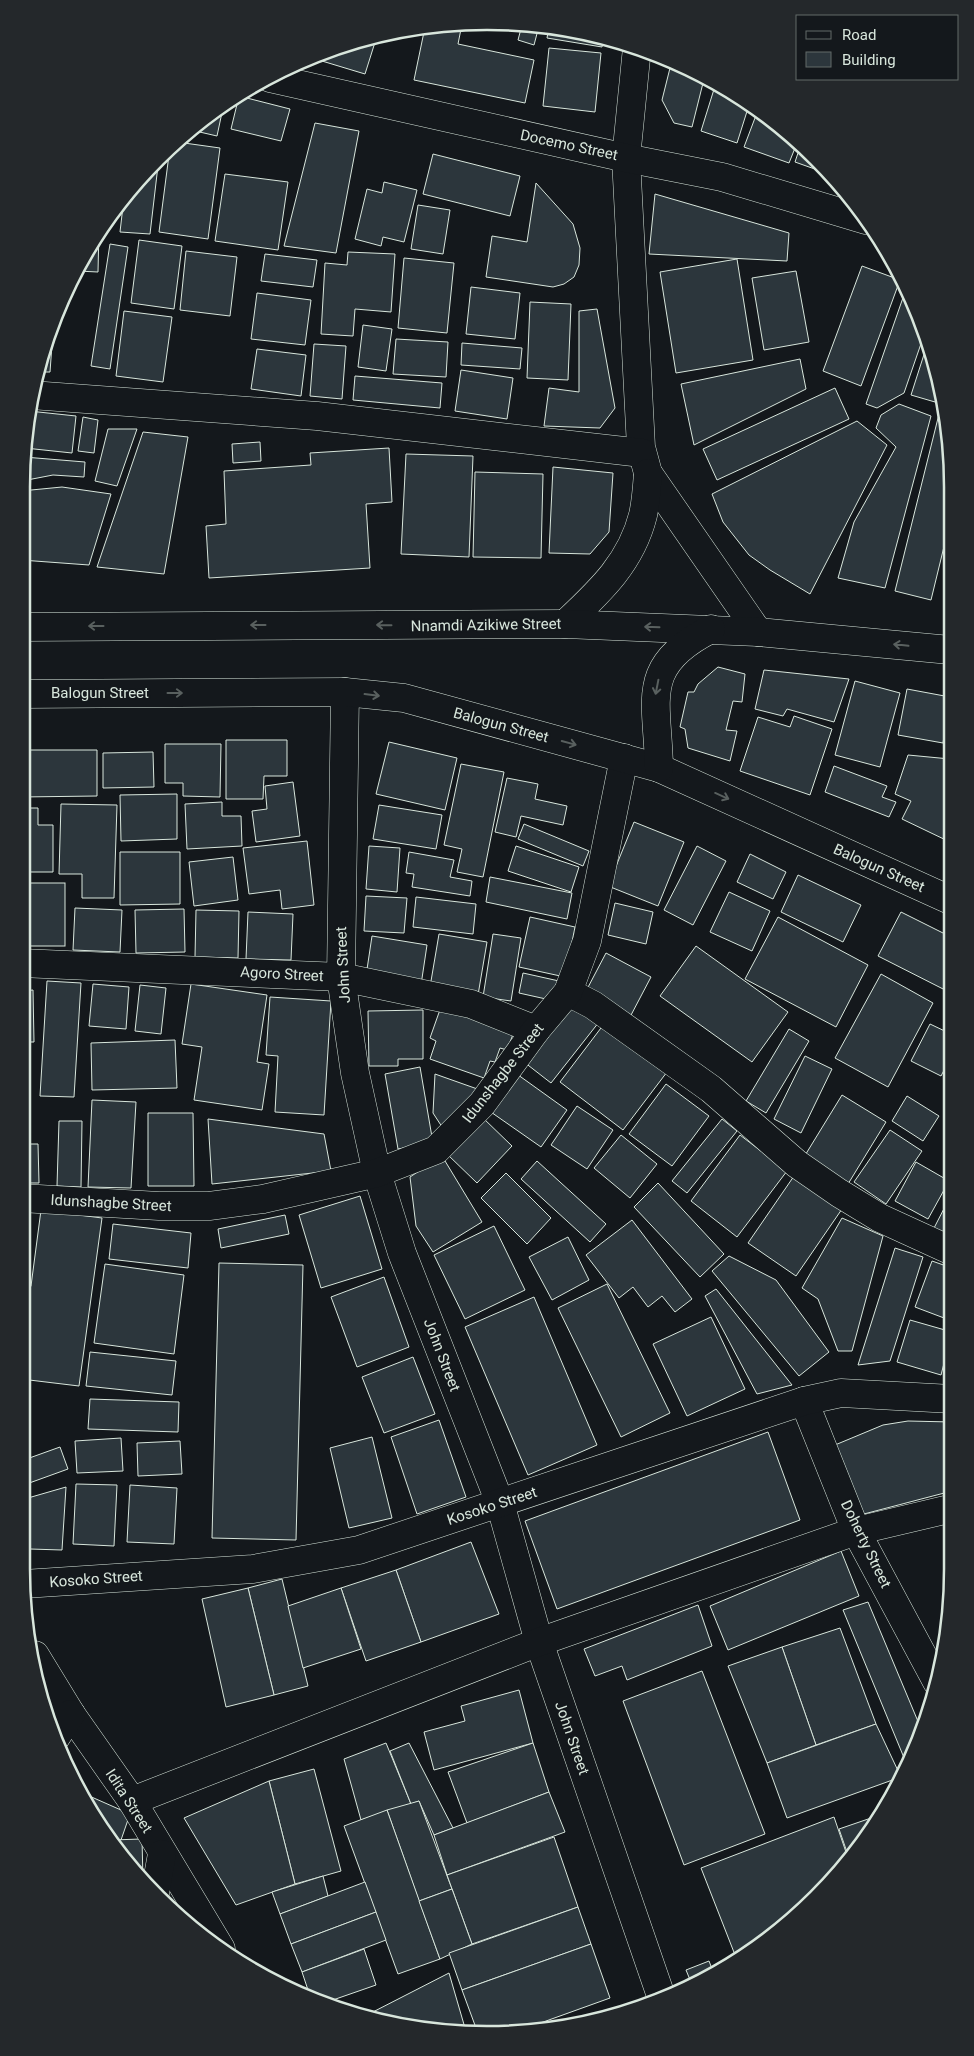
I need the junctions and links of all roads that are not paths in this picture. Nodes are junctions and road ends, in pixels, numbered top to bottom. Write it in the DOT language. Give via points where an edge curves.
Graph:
graph roads {
  1 [pos="636,55"];
  2 [pos="279,80"];
  3 [pos="626,158"];
  4 [pos="856,217"];
  5 [pos="40,396"];
  6 [pos="645,463"];
  7 [pos="565,624"];
  8 [pos="30,627"];
  9 [pos="711,629"];
  10 [pos="758,632"];
  11 [pos="944,649"];
  12 [pos="345,692"];
  13 [pos="30,694"];
  14 [pos="624,758"];
  15 [pos="659,768"];
  16 [pos="944,897"];
  17 [pos="30,963"];
  18 [pos="341,977"];
  19 [pos="568,992"];
  20 [pos="536,1030"];
  21 [pos="377,1173"];
  22 [pos="30,1199"];
  23 [pos="944,1247"];
  24 [pos="944,1399"];
  25 [pos="804,1401"];
  26 [pos="500,1503"];
  27 [pos="944,1510"];
  28 [pos="856,1531"];
  29 [pos="30,1584"];
  30 [pos="539,1642"];
  31 [pos="40,1661"];
  32 [pos="932,1672"];
  33 [pos="71,1714"];
  34 [pos="60,1731"];
  35 [pos="132,1801"];
  36 [pos="162,1854"];
  37 [pos="157,1884"];
  38 [pos="212,1934"];
  39 [pos="660,1992"];
  1 -- 3 [label="street"];
  2 -- 3 [label="street, Docemo Street"];
  3 -- 4 [label="street, Docemo Street" via="722,177"];
  3 -- 6 [label="street"];
  5 -- 6 [label="street" via="317,416"];
  6 -- 7 [label="street" via="642,516 631,548 604,588"];
  6 -- 10 [label="street"];
  7 -- 8 [label="street, Nnamdi Azikiwe Street, one-way"];
  9 -- 7 [label="street, Nnamdi Azikiwe Street, one-way"];
  9 -- 10 [label="street, Nnamdi Azikiwe Street"];
  9 -- 15 [label="street, one-way" via="677,650 666,662 659,678 654,716 659,738"];
  11 -- 10 [label="street, Nnamdi Azikiwe Street, one-way"];
  13 -- 12 [label="street, Balogun Street, one-way"];
  12 -- 14 [label="street, Balogun Street, one-way" via="404,698"];
  12 -- 18 [label="street, John Street"];
  14 -- 15 [label="street, Balogun Street"];
  14 -- 19 [label="street, Idunshagbe Street" via="587,941"];
  15 -- 16 [label="street, Balogun Street, one-way"];
  17 -- 18 [label="street, Agoro Street"];
  18 -- 20 [label="street, Agoro Street" via="471,1004"];
  18 -- 21 [label="street, John Street" via="355,1073"];
  19 -- 20 [label="street, Idunshagbe Street"];
  19 -- 23 [label="street" via="592,1005 710,1089 798,1164 838,1193 880,1218"];
  20 -- 21 [label="street, Idunshagbe Street" via="482,1104 436,1150"];
  21 -- 22 [label="street, Idunshagbe Street" via="263,1199 209,1206"];
  21 -- 26 [label="street, John Street" via="402,1253"];
  24 -- 25 [label="street, Kosoko Street" via="841,1393"];
  25 -- 26 [label="street, Kosoko Street"];
  25 -- 28 [label="street, Doherty Street"];
  26 -- 29 [label="street, Kosoko Street" via="359,1550 252,1569"];
  26 -- 30 [label="street, John Street"];
  27 -- 28 [label="street"];
  28 -- 30 [label="street"];
  28 -- 32 [label="street, Doherty Street"];
  30 -- 35 [label="street"];
  30 -- 39 [label="street, John Street"];
  31 -- 33 [label="street, Idita Street"];
  33 -- 34 [label="street"];
  33 -- 35 [label="street, Idita Street"];
  35 -- 36 [label="street, Idita Street"];
  36 -- 37 [label="street"];
  36 -- 38 [label="street, Idita Street"];
}
